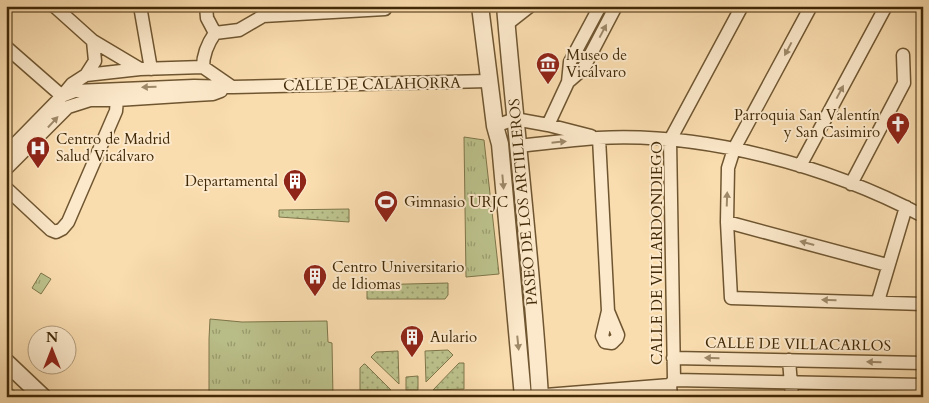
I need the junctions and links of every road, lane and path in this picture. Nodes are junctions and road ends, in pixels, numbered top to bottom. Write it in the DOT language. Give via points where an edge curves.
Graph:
graph roads {
  1 [pos="54,6"];
  2 [pos="140,6"];
  3 [pos="206,6"];
  4 [pos="385,6"];
  5 [pos="480,6"];
  6 [pos="505,6"];
  7 [pos="530,6"];
  8 [pos="600,6"];
  9 [pos="616,6"];
  10 [pos="742,6"];
  11 [pos="811,6"];
  12 [pos="886,6"];
  13 [pos="263,11"];
  14 [pos="507,24"];
  15 [pos="215,33"];
  16 [pos="93,41"];
  17 [pos="6,46"];
  18 [pos="903,55"];
  19 [pos="203,67"];
  20 [pos="146,69"];
  21 [pos="86,76"];
  22 [pos="489,82"];
  23 [pos="511,82"];
  24 [pos="568,82"];
  25 [pos="233,87"];
  26 [pos="62,96"];
  27 [pos="118,100"];
  28 [pos="515,119"];
  29 [pos="548,125"];
  30 [pos="495,126"];
  31 [pos="599,138"];
  32 [pos="670,140"];
  33 [pos="500,144"];
  34 [pos="519,146"];
  35 [pos="734,149"];
  36 [pos="6,155"];
  37 [pos="800,166"];
  38 [pos="6,170"];
  39 [pos="851,184"];
  40 [pos="6,188"];
  41 [pos="906,207"];
  42 [pos="923,216"];
  43 [pos="727,222"];
  44 [pos="888,265"];
  45 [pos="878,302"];
  46 [pos="923,304"];
  47 [pos="608,311"];
  48 [pos="673,358"];
  49 [pos="789,360"];
  50 [pos="6,362"];
  51 [pos="923,363"];
  52 [pos="790,382"];
  53 [pos="923,384"];
  54 [pos="672,387"];
  55 [pos="540,396"];
  56 [pos="43,397"];
  57 [pos="523,397"];
  58 [pos="792,397"];
  1 -- 16 [label="street"];
  2 -- 20 [label="street"];
  3 -- 15 [label="street" via="207,18"];
  4 -- 13 [label="street"];
  5 -- 22 [label="street, PASEO DE LOS ARTILLEROS"];
  6 -- 14 [label="street, PASEO DE LOS ARTILLEROS"];
  7 -- 14 [label="street"];
  8 -- 24 [label="street" via="570,62"];
  24 -- 9 [label="street, one-way" via="583,68"];
  10 -- 32 [label="street, CALLE DE VILLARDONDIEGO"];
  11 -- 35 [label="street, one-way"];
  37 -- 12 [label="street, one-way"];
  13 -- 15 [label="street" via="240,30"];
  14 -- 23 [label="street, PASEO DE LOS ARTILLEROS"];
  15 -- 19 [label="street"];
  16 -- 20 [label="street"];
  16 -- 21 [label="street" via="95,61"];
  17 -- 26 [label="street"];
  18 -- 39 [label="street" via="904,83"];
  19 -- 20 [label="street"];
  19 -- 25 [label="street"];
  20 -- 21 [label="street"];
  21 -- 26 [label="street" via="72,84"];
  22 -- 23 [label="street, CALLE DE CALAHORRA"];
  22 -- 25 [label="street, CALLE DE CALAHORRA"];
  22 -- 30 [label="street, PASEO DE LOS ARTILLEROS"];
  23 -- 28 [label="street, PASEO DE LOS ARTILLEROS"];
  24 -- 29 [label="street"];
  25 -- 26 [label="street, CALLE DE CALAHORRA, one-way" via="92,89"];
  25 -- 27 [label="street, CALLE DE CALAHORRA" via="213,94"];
  26 -- 36 [label="street"];
  38 -- 27 [label="street, CALLE DE CALAHORRA, one-way" via="68,107 90,100"];
  27 -- 40 [label="street" via="68,222 62,229 50,230"];
  28 -- 29 [label="street"];
  28 -- 30 [label="street"];
  28 -- 34 [label="street, PASEO DE LOS ARTILLEROS"];
  29 -- 31 [label="street"];
  30 -- 33 [label="street, PASEO DE LOS ARTILLEROS"];
  31 -- 32 [label="street"];
  34 -- 31 [label="street, one-way"];
  31 -- 47 [label="street"];
  32 -- 35 [label="street"];
  32 -- 48 [label="street, CALLE DE VILLARDONDIEGO"];
  33 -- 34 [label="street"];
  33 -- 57 [label="street, PASEO DE LOS ARTILLEROS, one-way"];
  34 -- 55 [label="street, PASEO DE LOS ARTILLEROS"];
  35 -- 37 [label="street" via="764,154"];
  43 -- 35 [label="street, one-way" via="728,168"];
  37 -- 39 [label="street"];
  39 -- 41 [label="street"];
  41 -- 42 [label="street"];
  41 -- 44 [label="street"];
  44 -- 43 [label="street, one-way"];
  45 -- 43 [label="street, one-way" via="731,298"];
  44 -- 45 [label="street"];
  45 -- 46 [label="street"];
  49 -- 48 [label="street, CALLE DE VILLACARLOS, one-way"];
  48 -- 54 [label="street, CALLE DE VILLARDONDIEGO"];
  51 -- 49 [label="street, CALLE DE VILLACARLOS, one-way"];
  49 -- 52 [label="street"];
  50 -- 56 [label="street"];
  52 -- 53 [label="street"];
  52 -- 54 [label="street"];
  52 -- 58 [label="street"];
  54 -- 55 [label="street"];
}
